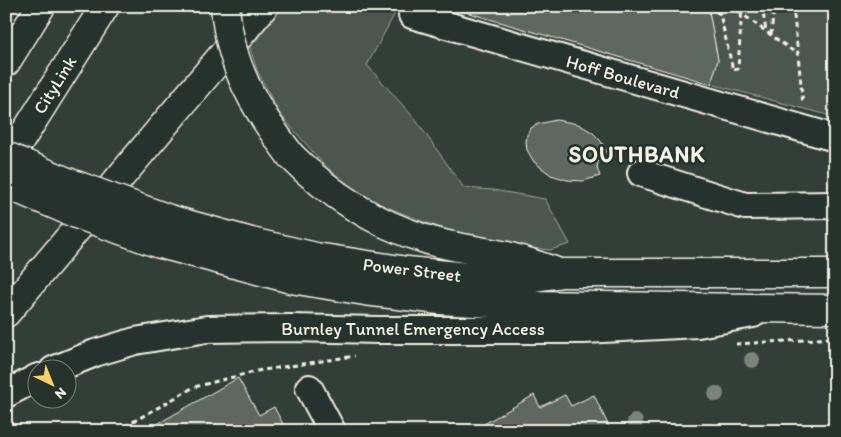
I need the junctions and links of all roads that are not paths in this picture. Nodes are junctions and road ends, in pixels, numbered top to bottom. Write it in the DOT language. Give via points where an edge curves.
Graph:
graph roads {
  1 [pos="41,6"];
  2 [pos="105,6"];
  3 [pos="225,6"];
  4 [pos="264,6"];
  5 [pos="412,15"];
  6 [pos="6,62"];
  7 [pos="835,138"];
  8 [pos="6,156"];
  9 [pos="6,163"];
  10 [pos="641,173"];
  11 [pos="6,184"];
  12 [pos="835,205"];
  13 [pos="563,273"];
  14 [pos="835,273"];
  15 [pos="835,309"];
  16 [pos="776,310"];
  17 [pos="6,313"];
  18 [pos="78,360"];
  19 [pos="28,382"];
  20 [pos="309,388"];
  21 [pos="6,394"];
  22 [pos="332,431"];
  1 -- 6 [label="highway"];
  2 -- 9 [label="highway, CityLink"];
  3 -- 13 [label="highway, bridge" via="231,47 245,86 266,122 310,175 359,210 393,228 426,240 508,257"];
  4 -- 17 [label="highway"];
  5 -- 7 [label="street, Hoff Boulevard"];
  8 -- 13 [label="highway, Power Street, bridge" via="169,219 316,257 408,271 514,280"];
  10 -- 12 [label="street" via="745,206"];
  11 -- 16 [label="highway, Power Street, bridge" via="157,243 291,279 440,300"];
  13 -- 14 [label="highway, Power Street"];
  15 -- 16 [label="highway, Power Street"];
  16 -- 18 [label="street, Burnley Tunnel Emergency Access" via="698,324 584,330 207,329 135,342"];
  19 -- 21 [label="street"];
  20 -- 22 [label="street"];
}
